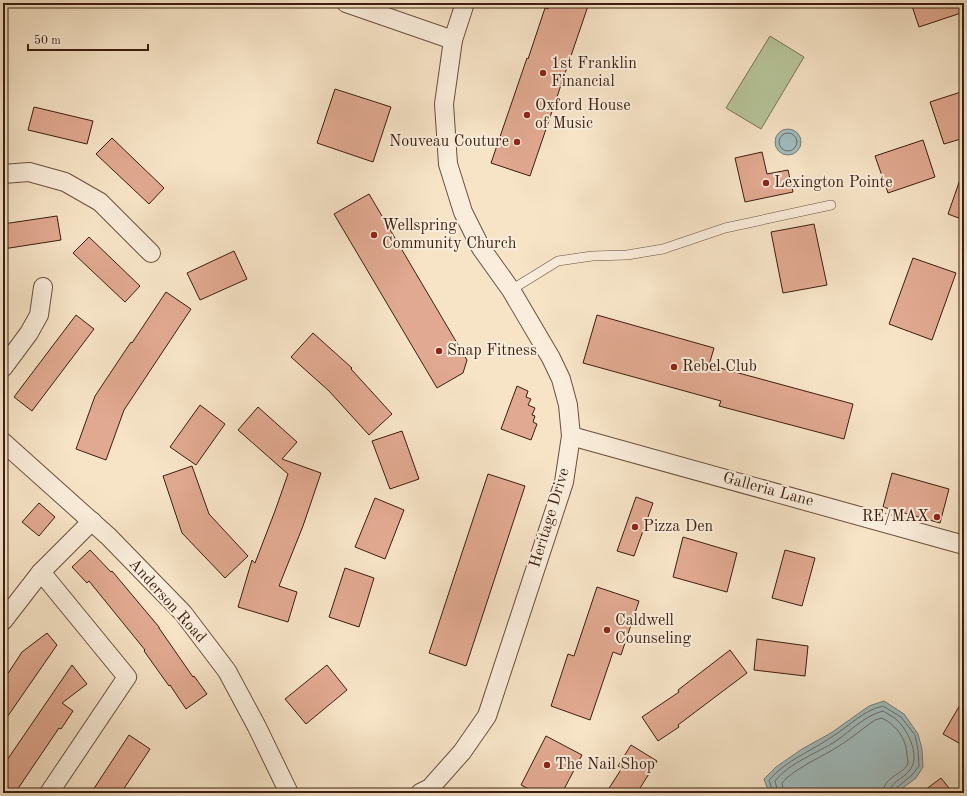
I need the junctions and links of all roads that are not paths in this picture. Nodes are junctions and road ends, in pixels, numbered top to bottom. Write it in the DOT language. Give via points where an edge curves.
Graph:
graph roads {
  1 [pos="346,3"];
  2 [pos="466,3"];
  3 [pos="453,40"];
  4 [pos="3,174"];
  5 [pos="831,205"];
  6 [pos="151,253"];
  7 [pos="43,287"];
  8 [pos="511,290"];
  9 [pos="3,368"];
  10 [pos="571,436"];
  11 [pos="3,442"];
  12 [pos="92,521"];
  13 [pos="964,545"];
  14 [pos="41,572"];
  15 [pos="3,621"];
  16 [pos="49,793"];
  17 [pos="289,793"];
  18 [pos="420,793"];
  1 -- 3 [label="street"];
  2 -- 3 [label="street, Heritage Drive"];
  3 -- 8 [label="street, Heritage Drive" via="444,104 448,164 463,212 481,248"];
  4 -- 6 [label="street" via="29,172 65,182 100,202"];
  5 -- 8 [label="lane" via="725,228 663,249 558,261"];
  7 -- 9 [label="street" via="39,315"];
  8 -- 10 [label="street, Heritage Drive" via="561,379 568,405"];
  10 -- 13 [label="street, Galleria Lane"];
  10 -- 18 [label="street, Heritage Drive" via="564,482 486,716 462,752 430,788"];
  11 -- 12 [label="street, Anderson Road"];
  12 -- 14 [label="street"];
  12 -- 17 [label="street, Anderson Road" via="183,613 227,671"];
  14 -- 15 [label="street"];
  14 -- 16 [label="street" via="127,677"];
}
